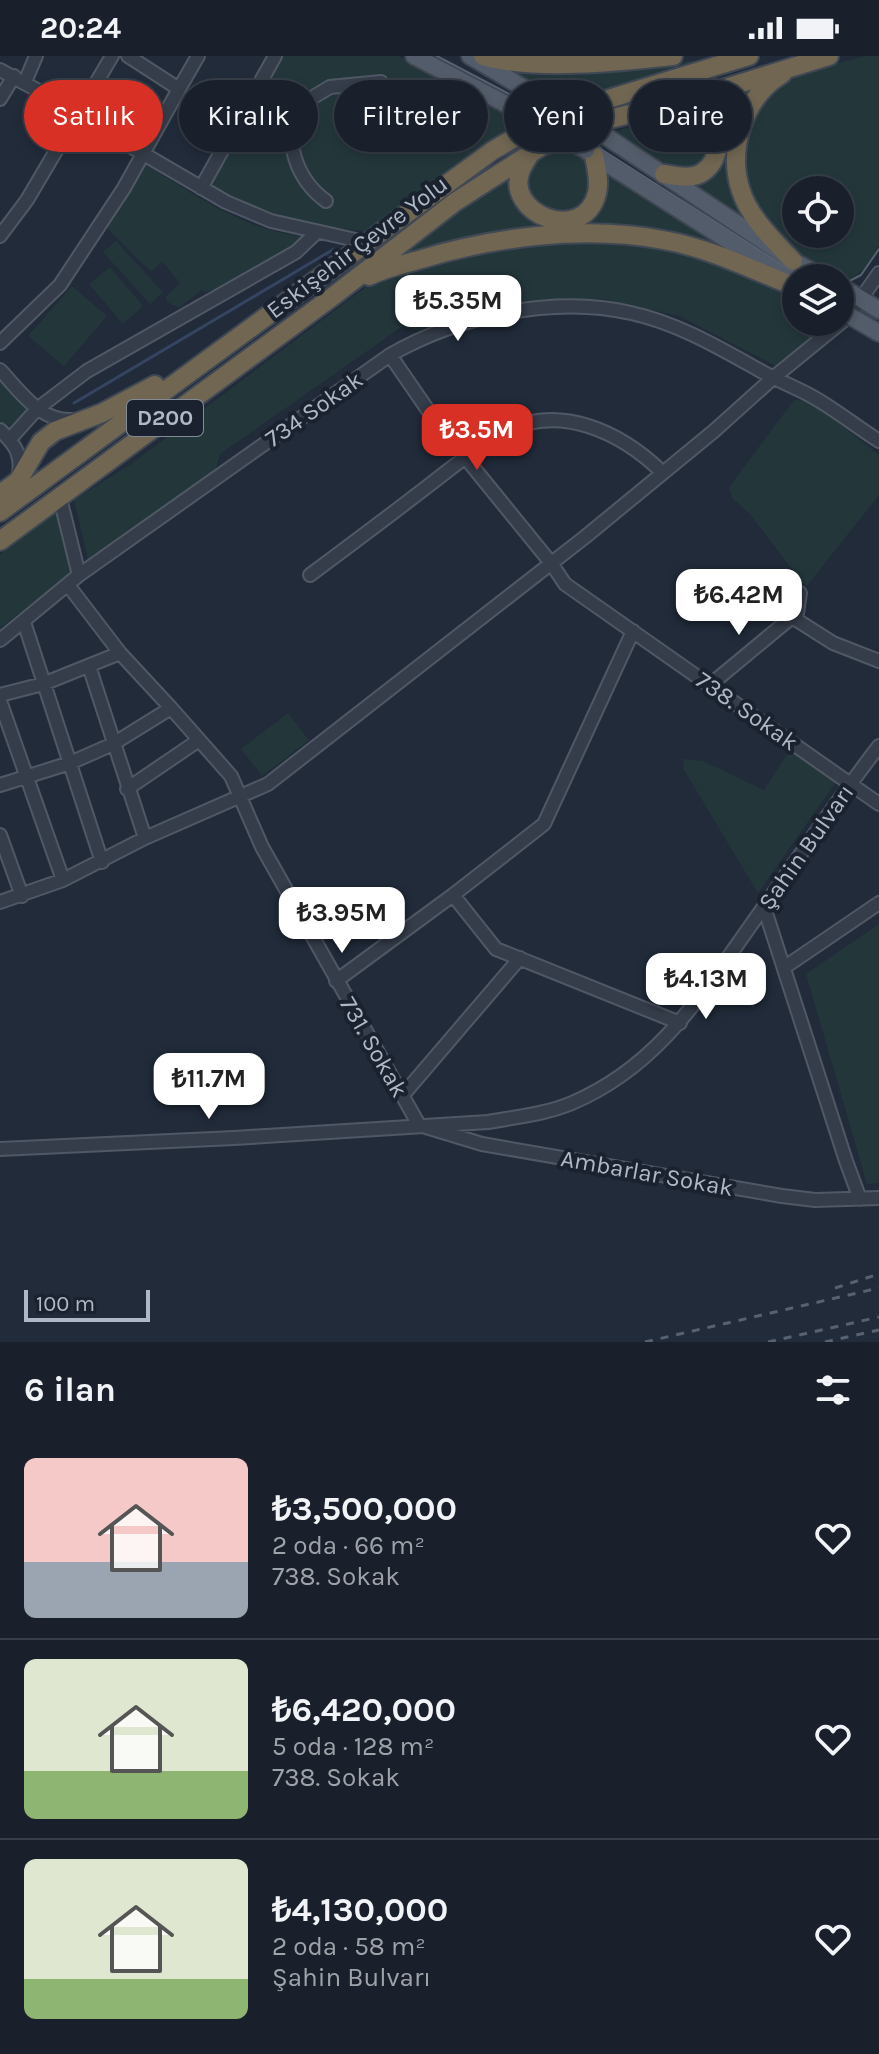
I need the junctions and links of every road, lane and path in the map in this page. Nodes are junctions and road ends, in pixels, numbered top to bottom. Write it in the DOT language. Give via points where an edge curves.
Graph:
graph roads {
  1 [pos="36,56"];
  2 [pos="112,56"];
  3 [pos="128,56"];
  4 [pos="198,56"];
  5 [pos="275,56"];
  6 [pos="414,56"];
  7 [pos="470,56"];
  8 [pos="483,56"];
  9 [pos="673,56"];
  10 [pos="749,56"];
  11 [pos="829,56"];
  12 [pos="797,65"];
  13 [pos="0,70"];
  14 [pos="19,79"];
  15 [pos="98,80"];
  16 [pos="184,80"];
  17 [pos="261,80"];
  18 [pos="748,80"];
  19 [pos="24,82"];
  20 [pos="179,89"];
  21 [pos="0,99"];
  22 [pos="629,114"];
  23 [pos="55,152"];
  24 [pos="140,152"];
  25 [pos="221,152"];
  26 [pos="295,152"];
  27 [pos="717,152"];
  28 [pos="531,153"];
  29 [pos="590,153"];
  30 [pos="143,154"];
  31 [pos="664,174"];
  32 [pos="201,188"];
  33 [pos="326,201"];
  34 [pos="316,233"];
  35 [pos="0,236"];
  36 [pos="369,243"];
  37 [pos="793,261"];
  38 [pos="799,264"];
  39 [pos="879,273"];
  40 [pos="782,276"];
  41 [pos="782,279"];
  42 [pos="854,295"];
  43 [pos="332,297"];
  44 [pos="862,300"];
  45 [pos="854,306"];
  46 [pos="879,310"];
  47 [pos="854,318"];
  48 [pos="879,333"];
  49 [pos="820,336"];
  50 [pos="0,343"];
  51 [pos="390,355"];
  52 [pos="198,367"];
  53 [pos="0,370"];
  54 [pos="773,378"];
  55 [pos="37,409"];
  56 [pos="86,420"];
  57 [pos="5,434"];
  58 [pos="879,441"];
  59 [pos="465,458"];
  60 [pos="663,473"];
  61 [pos="18,481"];
  62 [pos="0,494"];
  63 [pos="60,498"];
  64 [pos="0,512"];
  65 [pos="0,541"];
  66 [pos="551,563"];
  67 [pos="79,575"];
  68 [pos="310,575"];
  69 [pos="68,585"];
  70 [pos="800,593"];
  71 [pos="796,620"];
  72 [pos="24,622"];
  73 [pos="633,631"];
  74 [pos="0,640"];
  75 [pos="120,653"];
  76 [pos="879,661"];
  77 [pos="89,666"];
  78 [pos="43,684"];
  79 [pos="710,685"];
  80 [pos="0,698"];
  81 [pos="171,708"];
  82 [pos="199,740"];
  83 [pos="113,744"];
  84 [pos="879,746"];
  85 [pos="70,763"];
  86 [pos="26,777"];
  87 [pos="850,783"];
  88 [pos="0,785"];
  89 [pos="127,789"];
  90 [pos="241,798"];
  91 [pos="879,804"];
  92 [pos="0,835"];
  93 [pos="145,838"];
  94 [pos="102,862"];
  95 [pos="63,880"];
  96 [pos="453,895"];
  97 [pos="22,896"];
  98 [pos="0,902"];
  99 [pos="879,903"];
  100 [pos="764,907"];
  101 [pos="520,958"];
  102 [pos="785,967"];
  103 [pos="336,981"];
  104 [pos="680,1023"];
  105 [pos="402,1096"];
  106 [pos="419,1125"];
  107 [pos="2,1146"];
  108 [pos="879,1198"];
  109 [pos="860,1199"];
  1 -- 14 [label="street"];
  2 -- 15 [label="street"];
  3 -- 20 [label="street"];
  4 -- 16 [label="street"];
  5 -- 17 [label="street"];
  6 -- 29 [label="main road, bridge"];
  7 -- 31 [label="main road, bridge"];
  8 -- 9 [label="highway" via="551,63"];
  10 -- 36 [label="highway, Eskişehir Çevre Yolu / D200" via="535,126 492,151"];
  11 -- 12 [label="highway, Eskişehir Çevre Yolu / D200"];
  12 -- 18 [label="highway, Eskişehir Çevre Yolu / D200"];
  12 -- 37 [label="highway" via="753,102 737,147 741,192 761,226"];
  13 -- 14 [label="street"];
  14 -- 19 [label="street"];
  14 -- 21 [label="street"];
  20 -- 30 [label="street"];
  22 -- 28 [label="highway, Eskişehir Çevre Yolu / D200"];
  23 -- 35 [label="street"];
  24 -- 30 [label="street"];
  25 -- 32 [label="street"];
  26 -- 33 [label="street" via="309,186"];
  27 -- 31 [label="highway" via="702,173"];
  28 -- 29 [label="highway" via="519,172 524,199 549,221 566,221 580,216 597,193"];
  28 -- 43 [label="highway, Eskişehir Çevre Yolu / D200" via="455,202"];
  29 -- 40 [label="main road"];
  30 -- 32 [label="street"];
  30 -- 50 [label="street" via="60,285"];
  31 -- 37 [label="main road"];
  32 -- 34 [label="street" via="271,221"];
  34 -- 36 [label="street"];
  34 -- 55 [label="street" via="296,252 87,371"];
  36 -- 52 [label="highway, Eskişehir Çevre Yolu / D200"];
  37 -- 38 [label="main road"];
  39 -- 44 [label="street"];
  41 -- 43 [label="highway" via="663,239 525,237 446,251 373,273"];
  42 -- 44 [label="main road"];
  43 -- 63 [label="highway, Eskişehir Çevre Yolu / D200"];
  44 -- 45 [label="street"];
  44 -- 46 [label="main road"];
  47 -- 48 [label="main road"];
  49 -- 54 [label="street"];
  51 -- 54 [label="street, 734 Sokak" via="424,336 474,319 589,308 631,313 697,336"];
  51 -- 59 [label="street, 738. Sokak"];
  51 -- 67 [label="street, 734 Sokak"];
  52 -- 56 [label="highway"];
  52 -- 64 [label="highway, Eskişehir Çevre Yolu / D200"];
  53 -- 55 [label="street"];
  54 -- 58 [label="street, 734 Sokak" via="815,398"];
  54 -- 60 [label="street"];
  55 -- 56 [label="street" via="51,417"];
  55 -- 57 [label="street"];
  56 -- 61 [label="highway" via="41,442"];
  57 -- 61 [label="street" via="19,455"];
  59 -- 60 [label="street" via="505,431 555,419 618,436"];
  59 -- 66 [label="street, 738. Sokak"];
  59 -- 68 [label="street"];
  60 -- 66 [label="street"];
  61 -- 62 [label="highway"];
  63 -- 65 [label="highway, Eskişehir Çevre Yolu / D200"];
  63 -- 67 [label="street"];
  66 -- 73 [label="street, 738. Sokak" via="565,584"];
  66 -- 90 [label="street" via="268,784"];
  67 -- 69 [label="street, 734 Sokak"];
  69 -- 72 [label="street, 734 Sokak"];
  69 -- 75 [label="street, 731. Sokak"];
  70 -- 71 [label="street"];
  71 -- 76 [label="street" via="833,643"];
  71 -- 79 [label="street" via="792,617"];
  72 -- 74 [label="street, 734 Sokak"];
  72 -- 78 [label="street"];
  73 -- 79 [label="street, 738. Sokak"];
  73 -- 96 [label="street" via="544,824"];
  75 -- 77 [label="street"];
  75 -- 81 [label="street, 731. Sokak"];
  77 -- 78 [label="street"];
  77 -- 83 [label="street"];
  78 -- 80 [label="street"];
  78 -- 85 [label="street"];
  79 -- 87 [label="street, 738. Sokak"];
  80 -- 86 [label="street"];
  81 -- 82 [label="street, 731. Sokak"];
  81 -- 83 [label="street"];
  82 -- 89 [label="street"];
  82 -- 90 [label="street, 731. Sokak" via="231,776"];
  83 -- 85 [label="street"];
  83 -- 89 [label="street"];
  84 -- 87 [label="street, Şahin Bulvarı"];
  85 -- 86 [label="street"];
  85 -- 94 [label="street"];
  86 -- 88 [label="street"];
  86 -- 95 [label="street"];
  87 -- 91 [label="street, 738. Sokak"];
  87 -- 100 [label="street, Şahin Bulvarı"];
  89 -- 93 [label="street"];
  90 -- 93 [label="street"];
  90 -- 103 [label="street, 731. Sokak"];
  92 -- 97 [label="street"];
  93 -- 94 [label="street"];
  94 -- 95 [label="street"];
  95 -- 97 [label="street"];
  96 -- 101 [label="street" via="496,949"];
  96 -- 103 [label="street"];
  97 -- 98 [label="street"];
  99 -- 102 [label="street"];
  100 -- 102 [label="street"];
  100 -- 104 [label="street, Şahin Bulvarı"];
  101 -- 104 [label="street"];
  101 -- 105 [label="street"];
  102 -- 109 [label="street"];
  103 -- 105 [label="street, 731. Sokak"];
  104 -- 106 [label="street, Şahin Bulvarı" via="620,1077 571,1104 488,1122"];
  105 -- 106 [label="street, 731. Sokak"];
  106 -- 107 [label="street, Şahin Bulvarı"];
  106 -- 109 [label="street, Ambarlar Sokak" via="482,1144 692,1182 815,1200"];
  108 -- 109 [label="street, Ambarlar Sokak"];
}
